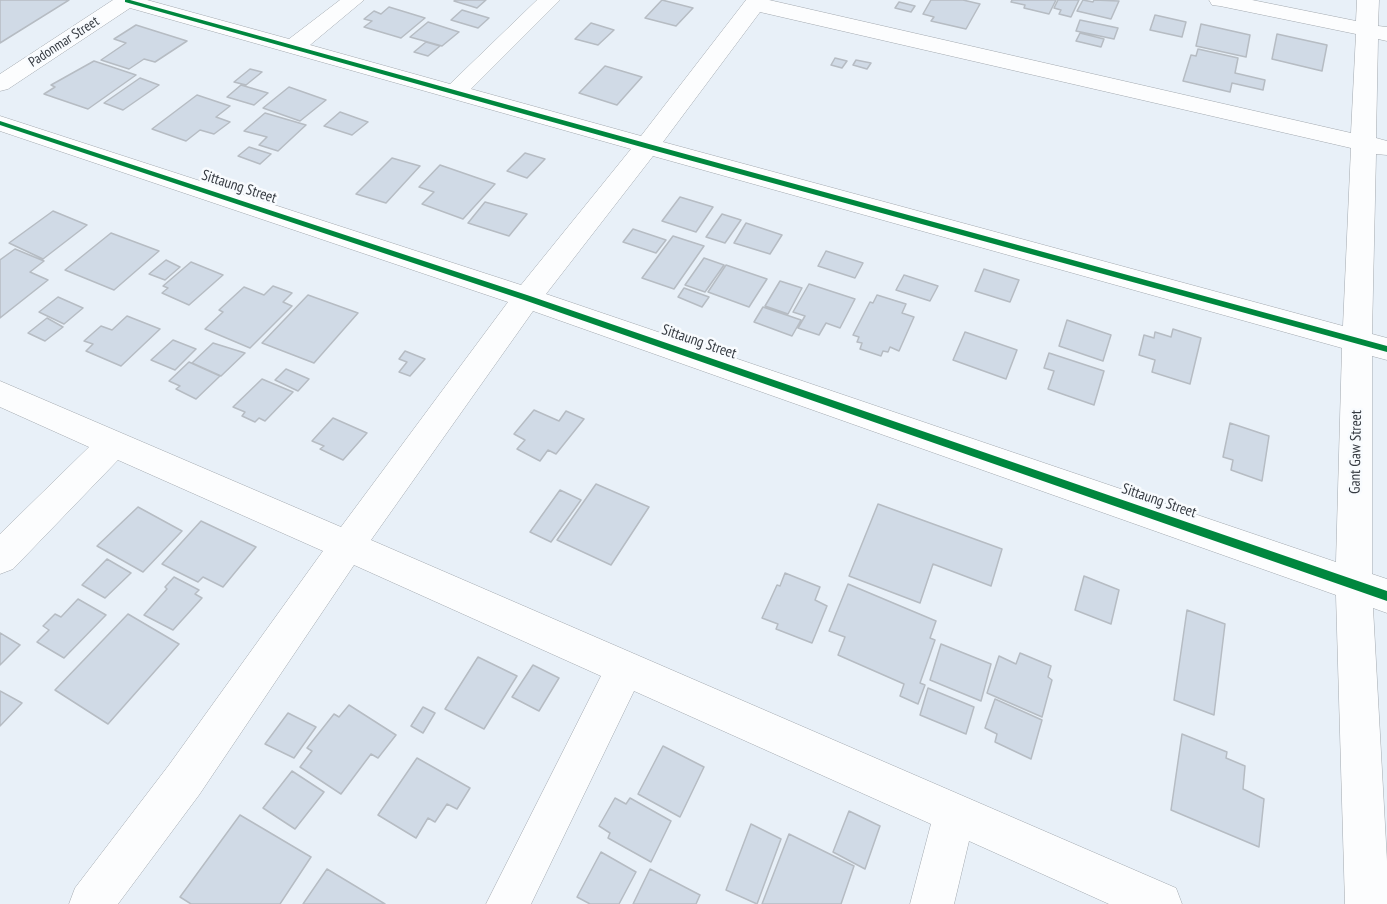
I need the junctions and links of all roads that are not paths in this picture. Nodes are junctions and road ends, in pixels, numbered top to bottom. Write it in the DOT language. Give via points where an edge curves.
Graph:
graph roads {
  1 [pos="127,0"];
  2 [pos="353,0"];
  3 [pos="549,0"];
  4 [pos="1220,0"];
  5 [pos="756,2"];
  6 [pos="1375,21"];
  7 [pos="293,47"];
  8 [pos="0,84"];
  9 [pos="456,91"];
  10 [pos="0,123"];
  11 [pos="647,146"];
  12 [pos="1376,146"];
  13 [pos="527,298"];
  14 [pos="1372,344"];
  15 [pos="0,393"];
  16 [pos="114,443"];
  17 [pos="347,546"];
  18 [pos="0,558"];
  19 [pos="1354,584"];
  20 [pos="1387,596"];
  21 [pos="625,668"];
  22 [pos="955,814"];
  23 [pos="91,904"];
  24 [pos="508,904"];
  25 [pos="932,904"];
  26 [pos="1160,904"];
  27 [pos="1367,904"];
  1 -- 7 [label="street"];
  1 -- 8 [label="street, Padonmar Street"];
  2 -- 7 [label="street"];
  3 -- 9 [label="street"];
  4 -- 6 [label="street"];
  5 -- 11 [label="street"];
  5 -- 12 [label="street"];
  6 -- 12 [label="street, Gant Gaw Street"];
  7 -- 9 [label="street"];
  9 -- 11 [label="street"];
  10 -- 13 [label="street, Sittaung Street"];
  11 -- 13 [label="street"];
  11 -- 14 [label="street"];
  12 -- 14 [label="street, Gant Gaw Street"];
  13 -- 17 [label="street"];
  13 -- 19 [label="street, Sittaung Street"];
  14 -- 19 [label="street, Gant Gaw Street"];
  15 -- 16 [label="street"];
  16 -- 17 [label="street"];
  16 -- 18 [label="street"];
  17 -- 21 [label="street"];
  17 -- 23 [label="street" via="184,780"];
  19 -- 20 [label="street, Sittaung Street"];
  19 -- 27 [label="street, Gant Gaw Street"];
  21 -- 22 [label="street"];
  21 -- 24 [label="street"];
  22 -- 25 [label="street"];
  22 -- 26 [label="street"];
}
